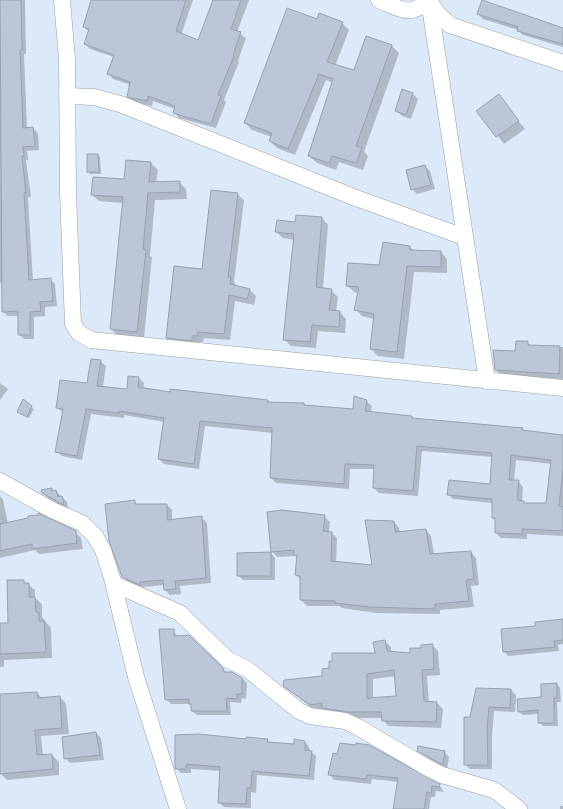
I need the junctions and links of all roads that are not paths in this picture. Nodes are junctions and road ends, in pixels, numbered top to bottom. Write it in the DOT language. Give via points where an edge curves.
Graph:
graph roads {
  1 [pos="62,0"];
  2 [pos="379,0"];
  3 [pos="429,0"];
  4 [pos="563,63"];
  5 [pos="67,96"];
  6 [pos="464,237"];
  7 [pos="486,381"];
  8 [pos="563,388"];
  9 [pos="0,481"];
  10 [pos="114,584"];
  11 [pos="178,809"];
  12 [pos="519,809"];
  1 -- 5 [label="street"];
  2 -- 3 [label="street" via="412,11 420,9"];
  3 -- 4 [label="street" via="438,14 450,25"];
  3 -- 6 [label="street"];
  5 -- 6 [label="street" via="94,97 120,104 356,198"];
  5 -- 7 [label="street" via="73,324 78,333 91,340"];
  6 -- 7 [label="street"];
  7 -- 8 [label="street"];
  9 -- 10 [label="street" via="52,510 82,523 95,536 103,550"];
  10 -- 11 [label="street" via="136,676"];
  10 -- 12 [label="street" via="180,613 228,659 247,669 299,711 310,716 345,721 426,768 494,790"];
}
